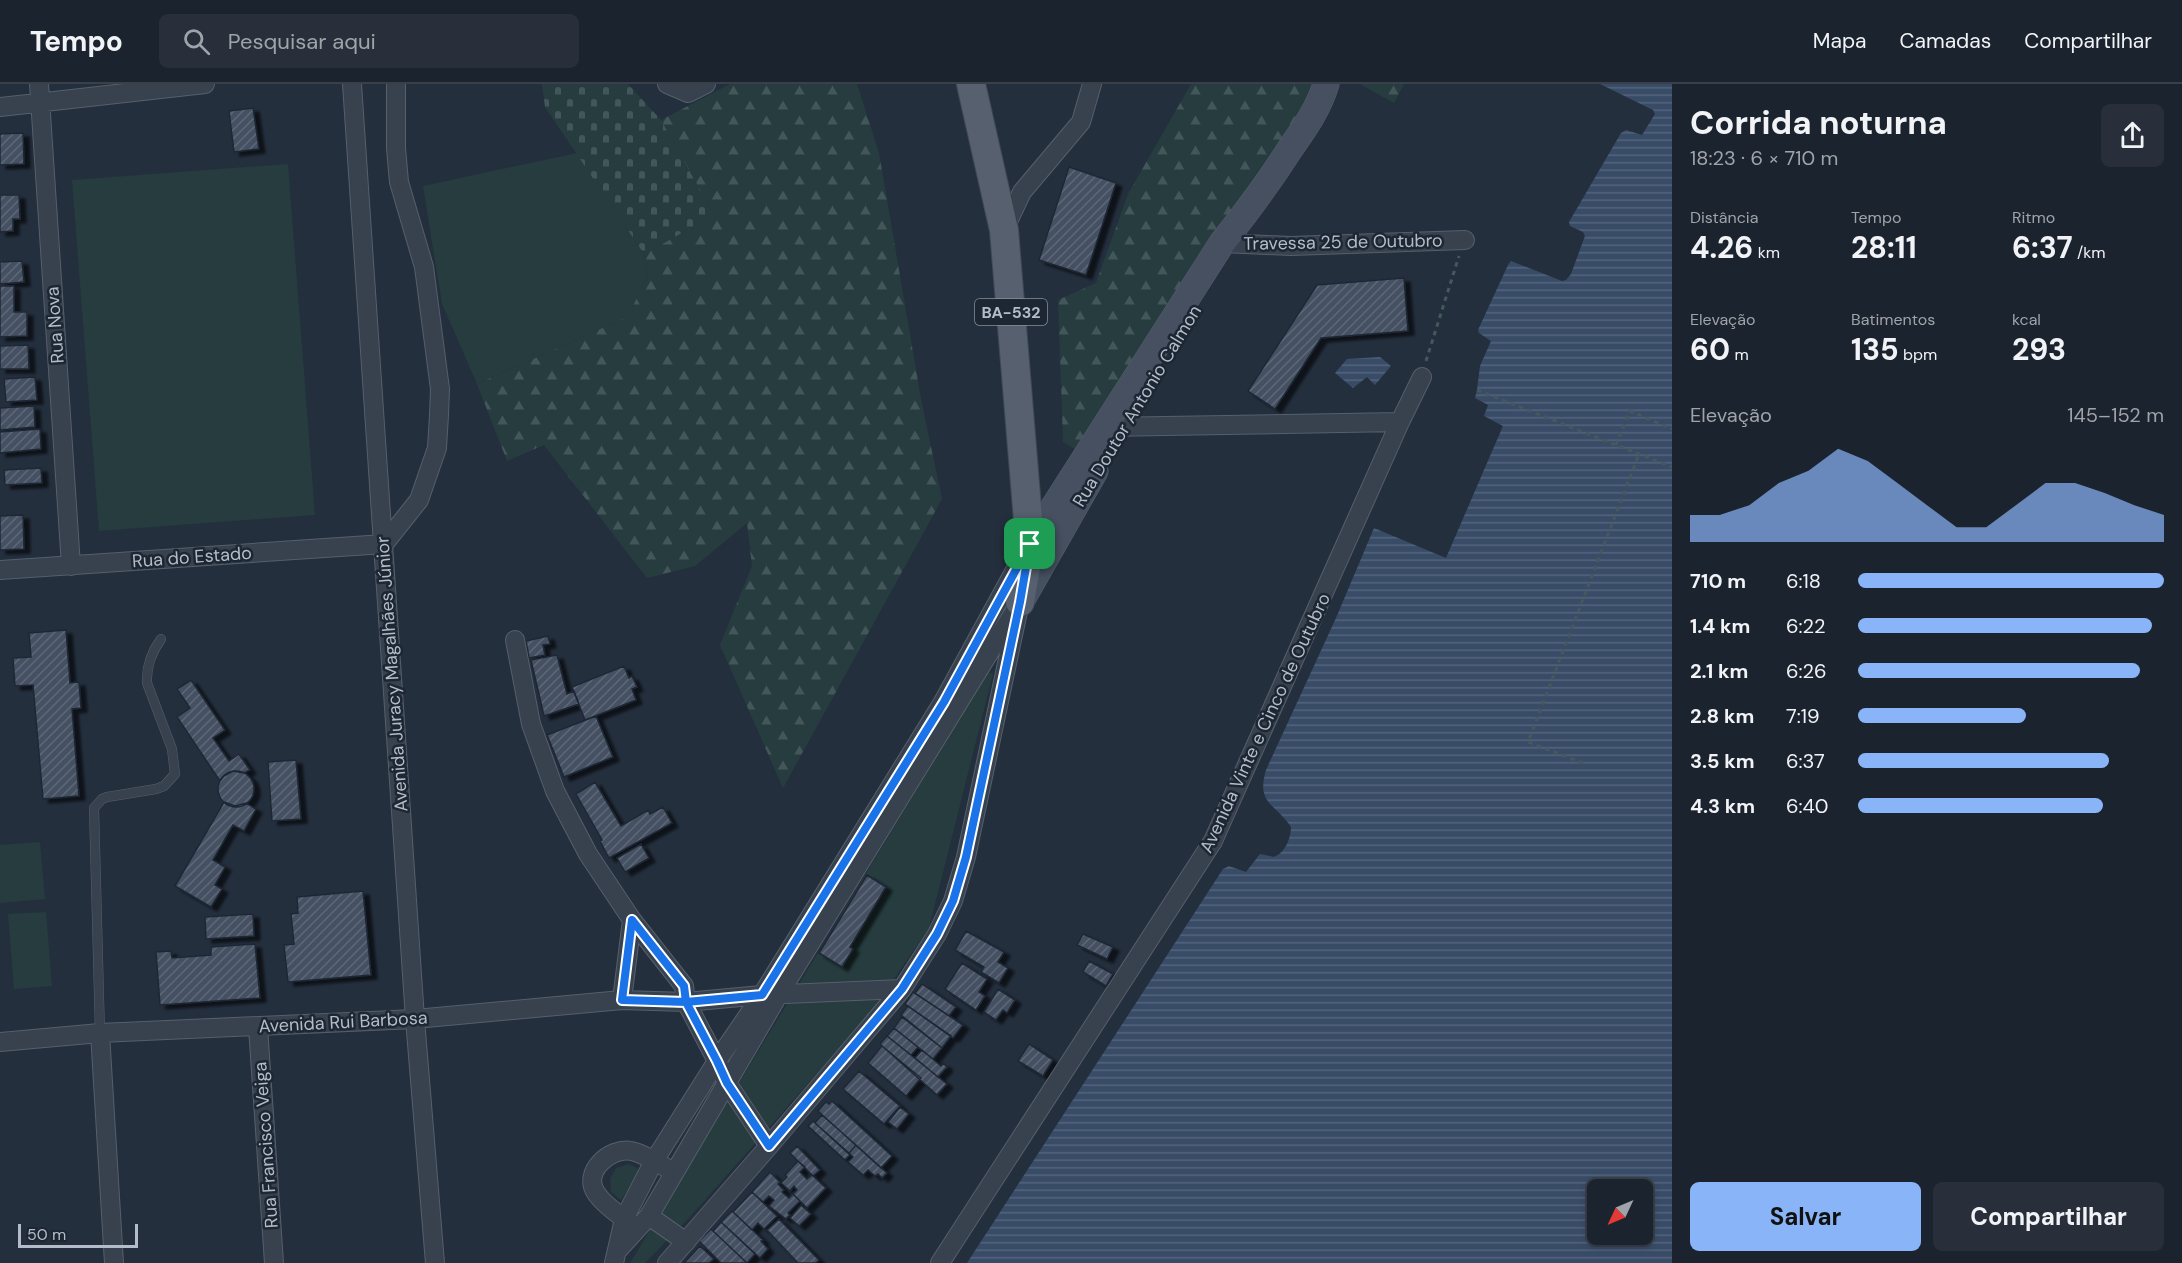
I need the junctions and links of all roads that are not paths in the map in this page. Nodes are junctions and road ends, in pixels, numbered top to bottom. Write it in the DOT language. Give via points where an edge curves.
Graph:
graph roads {
  1 [pos="39,84"];
  2 [pos="202,84"];
  3 [pos="352,84"];
  4 [pos="396,84"];
  5 [pos="667,84"];
  6 [pos="706,84"];
  7 [pos="971,84"];
  8 [pos="1092,84"];
  9 [pos="1326,84"];
  10 [pos="40,102"];
  11 [pos="0,107"];
  12 [pos="1004,230"];
  13 [pos="1464,240"];
  14 [pos="1229,244"];
  15 [pos="1422,377"];
  16 [pos="1400,422"];
  17 [pos="1112,427"];
  18 [pos="384,544"];
  19 [pos="1030,544"];
  20 [pos="71,566"];
  21 [pos="0,570"];
  22 [pos="1020,602"];
  23 [pos="161,639"];
  24 [pos="515,640"];
  25 [pos="948,706"];
  26 [pos="632,920"];
  27 [pos="902,989"];
  28 [pos="771,995"];
  29 [pos="622,1000"];
  30 [pos="686,1002"];
  31 [pos="415,1019"];
  32 [pos="258,1027"];
  33 [pos="100,1033"];
  34 [pos="0,1042"];
  35 [pos="717,1061"];
  36 [pos="727,1083"];
  37 [pos="769,1146"];
  38 [pos="654,1161"];
  39 [pos="675,1172"];
  40 [pos="637,1221"];
  41 [pos="687,1242"];
  42 [pos="616,1257"];
  43 [pos="114,1263"];
  44 [pos="274,1263"];
  45 [pos="435,1263"];
  46 [pos="667,1263"];
  47 [pos="940,1263"];
  1 -- 10 [label="street, Rua Nova"];
  2 -- 10 [label="street"];
  3 -- 18 [label="street, Avenida Juracy Magalhães Júnior"];
  4 -- 18 [label="street" via="399,182 424,267 440,406 437,448 427,483 419,500"];
  5 -- 6 [label="street" via="688,93"];
  7 -- 12 [label="main road, BA-532"];
  8 -- 12 [label="street" via="1081,122 1022,192"];
  9 -- 14 [label="street, Rua Doutor Antonio Calmon" via="1306,126"];
  10 -- 11 [label="street"];
  10 -- 20 [label="street, Rua Nova"];
  12 -- 19 [label="main road, BA-532"];
  13 -- 14 [label="street, Travessa 25 de Outubro" via="1291,246"];
  14 -- 17 [label="street, Rua Doutor Antonio Calmon"];
  15 -- 16 [label="street, Avenida Vinte e Cinco de Outubro"];
  16 -- 17 [label="street"];
  16 -- 47 [label="street, Avenida Vinte e Cinco de Outubro" via="1213,841"];
  17 -- 19 [label="street, Rua Doutor Antonio Calmon"];
  17 -- 22 [label="street, Rua Doutor Antonio Calmon"];
  18 -- 20 [label="street, Rua do Estado"];
  18 -- 31 [label="street, Avenida Juracy Magalhães Júnior"];
  19 -- 22 [label="main road, BA-532"];
  19 -- 25 [label="street, BA-532"];
  20 -- 21 [label="street, Rua do Estado"];
  22 -- 25 [label="street, BA-532"];
  22 -- 27 [label="street, BA-532" via="966,857 953,901"];
  23 -- 33 [label="lane" via="152,652 147,683 172,749 175,774 164,786 107,797 94,808"];
  24 -- 26 [label="street" via="531,724 555,791 588,854"];
  25 -- 28 [label="street, BA-532"];
  26 -- 29 [label="street"];
  26 -- 30 [label="street" via="684,986"];
  27 -- 28 [label="street, Avenida Rui Barbosa"];
  27 -- 37 [label="street, BA-532"];
  28 -- 30 [label="street, Avenida Rui Barbosa"];
  28 -- 35 [label="street, BA-532"];
  28 -- 36 [label="street, BA-532"];
  29 -- 30 [label="street, Avenida Rui Barbosa"];
  29 -- 31 [label="street, Avenida Rui Barbosa"];
  30 -- 35 [label="street"];
  31 -- 32 [label="street, Avenida Rui Barbosa"];
  31 -- 45 [label="street, Avenida Juracy Magalhães Júnior"];
  32 -- 33 [label="street, Avenida Rui Barbosa"];
  32 -- 44 [label="street, Rua Francisco Veiga"];
  33 -- 34 [label="street, Avenida Rui Barbosa"];
  33 -- 43 [label="street"];
  35 -- 36 [label="street"];
  35 -- 38 [label="street, BA-532"];
  36 -- 37 [label="street"];
  36 -- 39 [label="street, BA-532"];
  37 -- 41 [label="street, BA-532"];
  38 -- 39 [label="street"];
  38 -- 40 [label="street, BA-532"];
  38 -- 40 [label="street" via="622,1151 603,1159 596,1170 596,1193"];
  39 -- 40 [label="street, BA-532"];
  40 -- 41 [label="street"];
  40 -- 42 [label="street, BA-532"];
  41 -- 46 [label="street, BA-532"];
}
